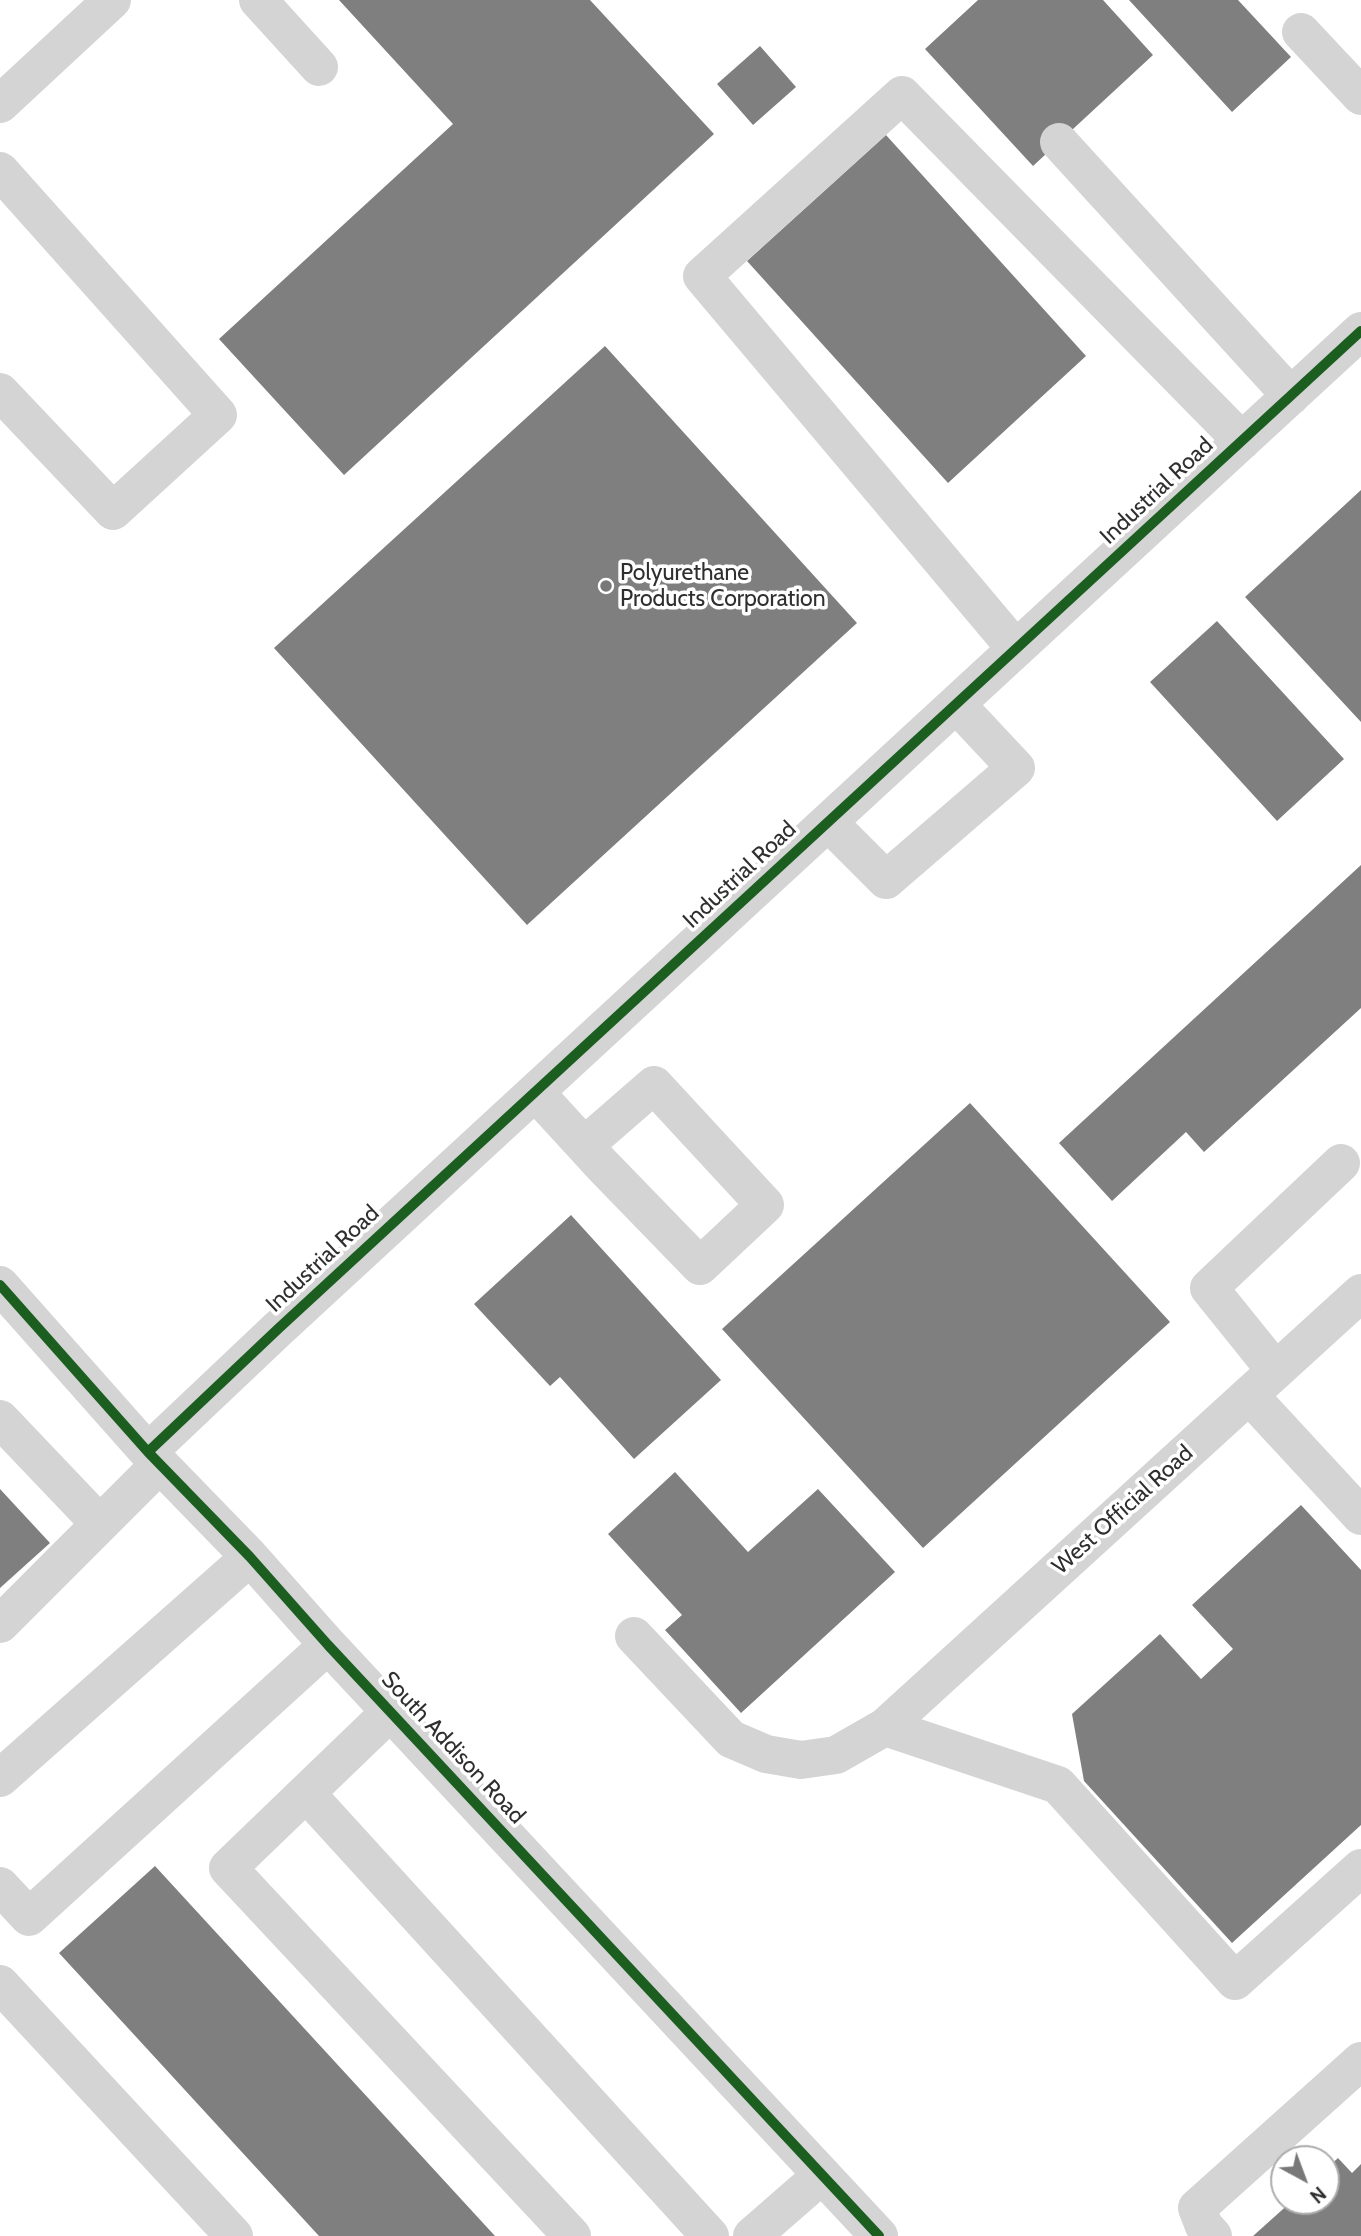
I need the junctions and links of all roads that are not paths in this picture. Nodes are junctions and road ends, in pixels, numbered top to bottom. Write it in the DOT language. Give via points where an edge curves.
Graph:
graph roads {
  1 [pos="112,0"];
  2 [pos="258,0"];
  3 [pos="1301,32"];
  4 [pos="319,67"];
  5 [pos="1361,96"];
  6 [pos="0,104"];
  7 [pos="1059,142"];
  8 [pos="0,171"];
  9 [pos="1361,331"];
  10 [pos="0,391"];
  11 [pos="1291,396"];
  12 [pos="1242,441"];
  13 [pos="1016,649"];
  14 [pos="956,704"];
  15 [pos="828,822"];
  16 [pos="536,1092"];
  17 [pos="585,1146"];
  18 [pos="1341,1163"];
  19 [pos="0,1285"];
  20 [pos="1361,1293"];
  21 [pos="1262,1383"];
  22 [pos="0,1419"];
  23 [pos="154,1458"];
  24 [pos="1361,1516"];
  25 [pos="100,1524"];
  26 [pos="250,1557"];
  27 [pos="0,1624"];
  28 [pos="634,1636"];
  29 [pos="328,1645"];
  30 [pos="390,1712"];
  31 [pos="885,1727"];
  32 [pos="0,1778"];
  33 [pos="306,1793"];
  34 [pos="1361,1868"];
  35 [pos="0,1886"];
  36 [pos="0,1984"];
  37 [pos="1361,2061"];
  38 [pos="822,2175"];
  39 [pos="234,2236"];
  40 [pos="572,2236"];
  41 [pos="710,2236"];
  42 [pos="752,2236"];
  43 [pos="879,2236"];
  44 [pos="1213,2236"];
  1 -- 6 [label="street"];
  2 -- 4 [label="street"];
  3 -- 5 [label="street"];
  7 -- 11 [label="street"];
  8 -- 10 [label="street" via="218,415 113,511"];
  9 -- 11 [label="street, Industrial Road"];
  11 -- 12 [label="street, Industrial Road"];
  12 -- 13 [label="street, Industrial Road"];
  12 -- 13 [label="street" via="902,95 702,276"];
  13 -- 14 [label="street, Industrial Road"];
  14 -- 15 [label="street, Industrial Road"];
  14 -- 15 [label="street" via="1016,768 886,880"];
  15 -- 16 [label="street, Industrial Road"];
  16 -- 17 [label="street"];
  16 -- 23 [label="street, Industrial Road"];
  17 -- 17 [label="street" via="700,1266 765,1205 654,1085"];
  18 -- 21 [label="street" via="1209,1288"];
  19 -- 23 [label="street, South Addison Road"];
  20 -- 21 [label="street, West Official Road"];
  21 -- 24 [label="street"];
  21 -- 31 [label="street, West Official Road"];
  22 -- 25 [label="street"];
  23 -- 25 [label="street, Industrial Road"];
  23 -- 26 [label="street, South Addison Road"];
  25 -- 27 [label="street, Industrial Road"];
  26 -- 29 [label="street, South Addison Road"];
  26 -- 32 [label="street"];
  28 -- 31 [label="street, West Official Road" via="731,1739 766,1754 801,1760 836,1755"];
  29 -- 30 [label="street, South Addison Road"];
  29 -- 35 [label="street" via="29,1917"];
  30 -- 33 [label="street"];
  30 -- 38 [label="street, South Addison Road"];
  31 -- 34 [label="street" via="1058,1785 1235,1981"];
  33 -- 40 [label="street" via="228,1868"];
  33 -- 41 [label="street"];
  36 -- 39 [label="street"];
  37 -- 44 [label="street" via="1196,2208"];
  38 -- 42 [label="street"];
  38 -- 43 [label="street, South Addison Road"];
}
